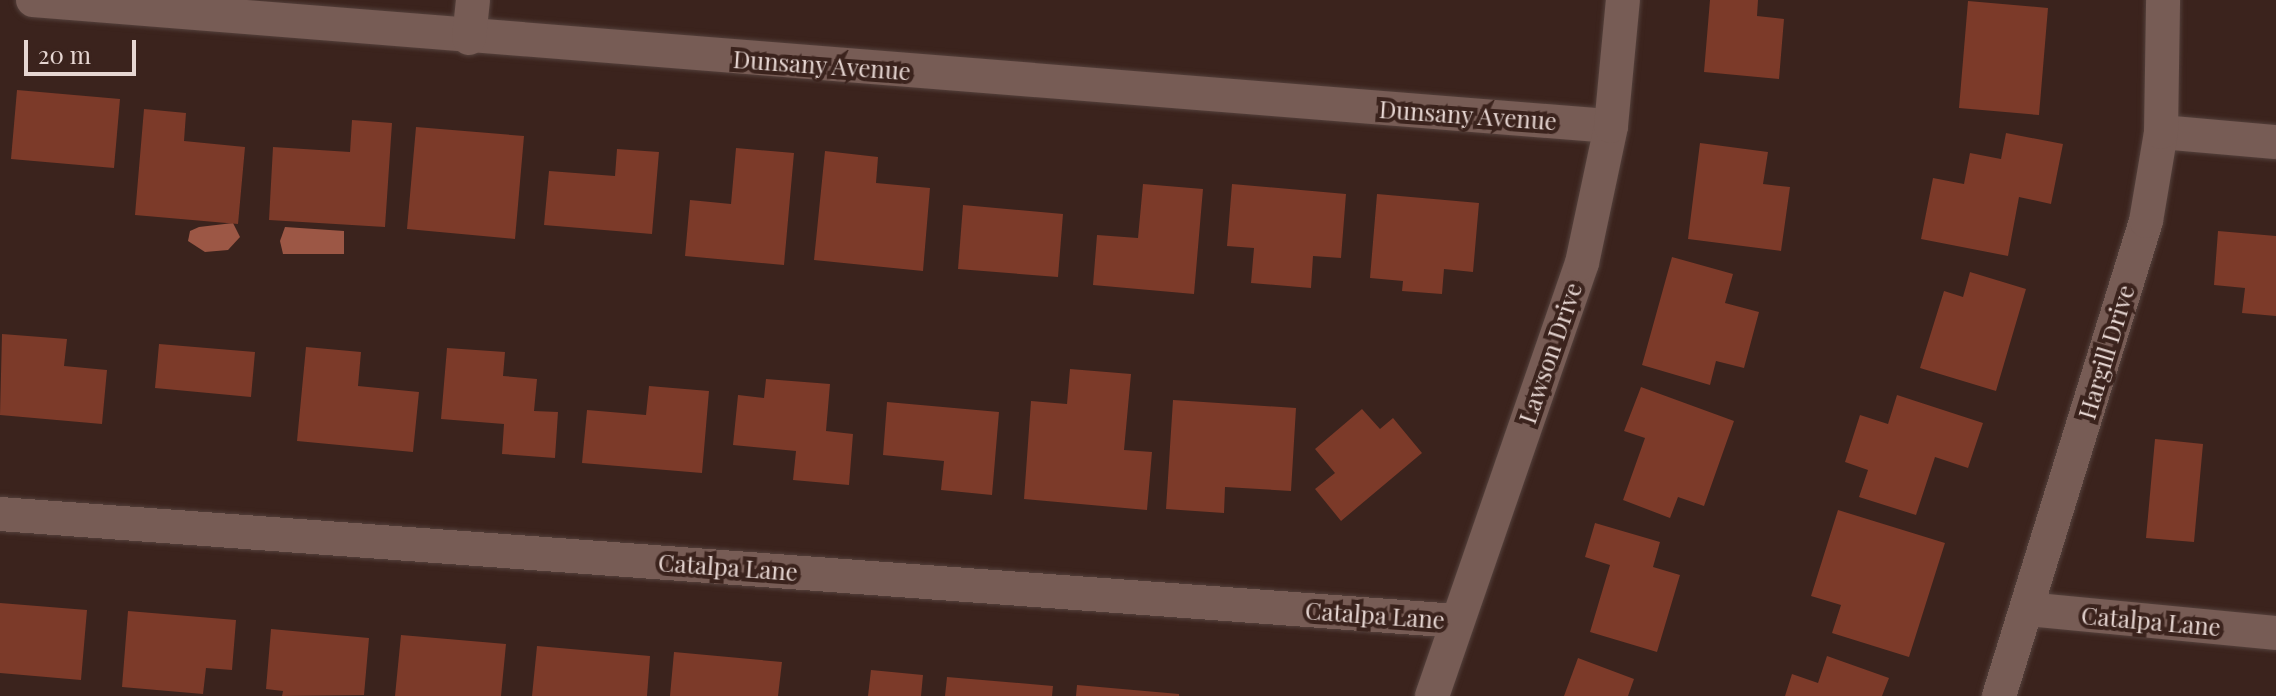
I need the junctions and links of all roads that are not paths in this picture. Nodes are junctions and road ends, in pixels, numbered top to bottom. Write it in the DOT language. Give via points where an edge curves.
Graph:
graph roads {
  1 [pos="33,0"];
  2 [pos="473,0"];
  3 [pos="1623,0"];
  4 [pos="2163,0"];
  5 [pos="469,38"];
  6 [pos="1611,126"];
  7 [pos="2161,132"];
  8 [pos="2276,142"];
  9 [pos="0,514"];
  10 [pos="2027,609"];
  11 [pos="1457,621"];
  12 [pos="2276,633"];
  13 [pos="1432,696"];
  14 [pos="1999,696"];
  1 -- 5 [label="street, Dunsany Avenue"];
  2 -- 5 [label="street"];
  3 -- 6 [label="street, Lawson Drive"];
  4 -- 7 [label="street, Hargill Drive"];
  5 -- 6 [label="street, Dunsany Avenue"];
  6 -- 11 [label="street, Lawson Drive" via="1582,263"];
  7 -- 8 [label="street"];
  7 -- 10 [label="street, Hargill Drive" via="2146,221"];
  9 -- 11 [label="street, Catalpa Lane"];
  10 -- 12 [label="street, Catalpa Lane"];
  10 -- 14 [label="street, Hargill Drive"];
  11 -- 13 [label="street, Lawson Drive"];
}
